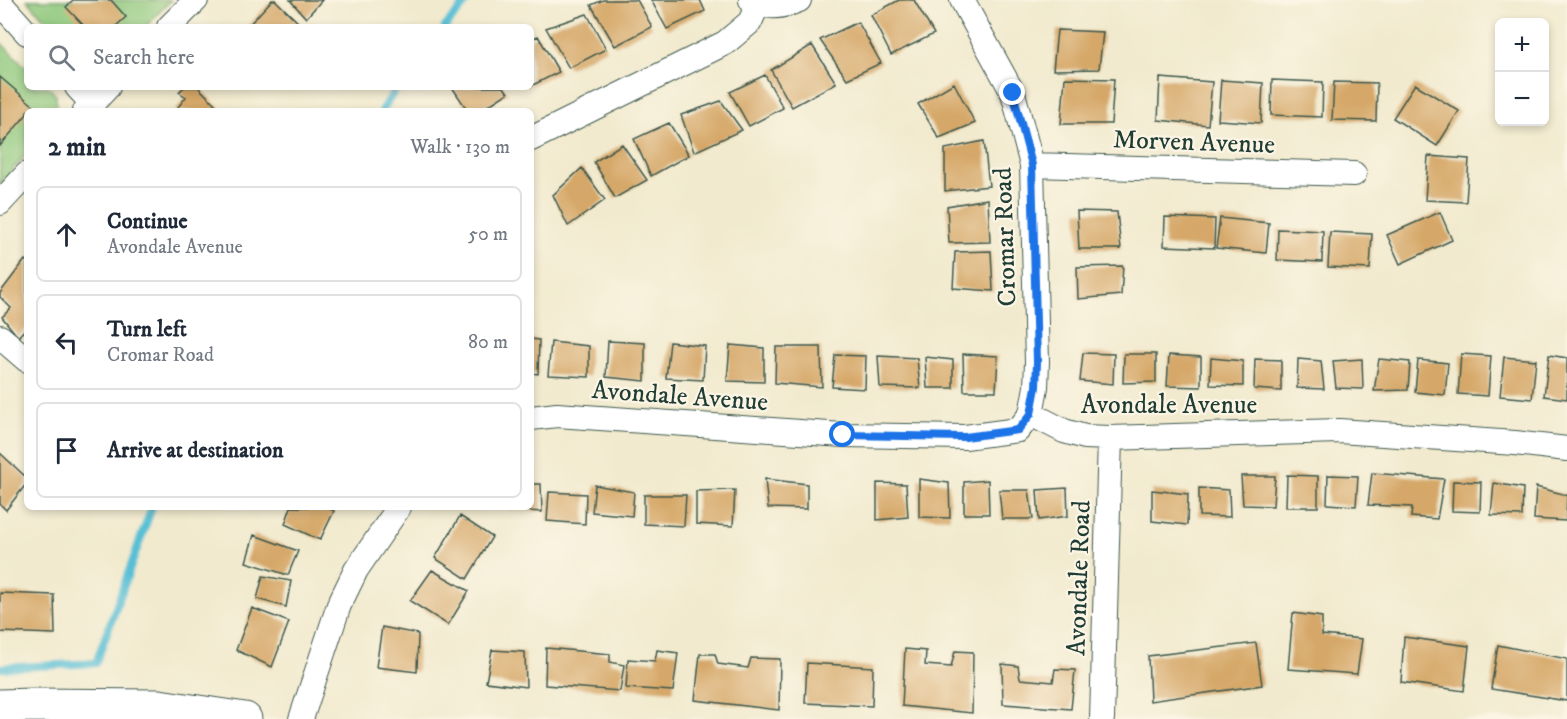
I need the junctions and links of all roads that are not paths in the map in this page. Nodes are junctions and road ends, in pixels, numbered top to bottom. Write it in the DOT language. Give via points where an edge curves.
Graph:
graph roads {
  1 [pos="196,0"];
  2 [pos="799,0"];
  3 [pos="962,0"];
  4 [pos="755,2"];
  5 [pos="0,3"];
  6 [pos="172,24"];
  7 [pos="24,30"];
  8 [pos="534,138"];
  9 [pos="1032,165"];
  10 [pos="1354,174"];
  11 [pos="24,177"];
  12 [pos="0,203"];
  13 [pos="0,337"];
  14 [pos="24,357"];
  15 [pos="1031,414"];
  16 [pos="534,418"];
  17 [pos="1110,438"];
  18 [pos="1567,449"];
  19 [pos="397,510"];
  20 [pos="0,706"];
  21 [pos="245,719"];
  22 [pos="301,719"];
  23 [pos="1102,719"];
  1 -- 6 [label="street"];
  2 -- 4 [label="street" via="771,7"];
  3 -- 9 [label="street, Cromar Road" via="1013,93"];
  4 -- 8 [label="street" via="750,22 725,43"];
  5 -- 7 [label="street"];
  9 -- 10 [label="street, Morven Avenue"];
  9 -- 15 [label="street, Cromar Road" via="1037,362"];
  11 -- 12 [label="street"];
  13 -- 14 [label="street"];
  15 -- 16 [label="street, Avondale Avenue" via="1018,430 965,437 843,435 557,415"];
  15 -- 17 [label="street, Avondale Avenue" via="1064,431"];
  17 -- 18 [label="street, Avondale Avenue" via="1339,431"];
  17 -- 23 [label="street, Avondale Road"];
  19 -- 22 [label="street" via="356,570 339,605"];
  20 -- 21 [label="main road" via="159,706"];
}
